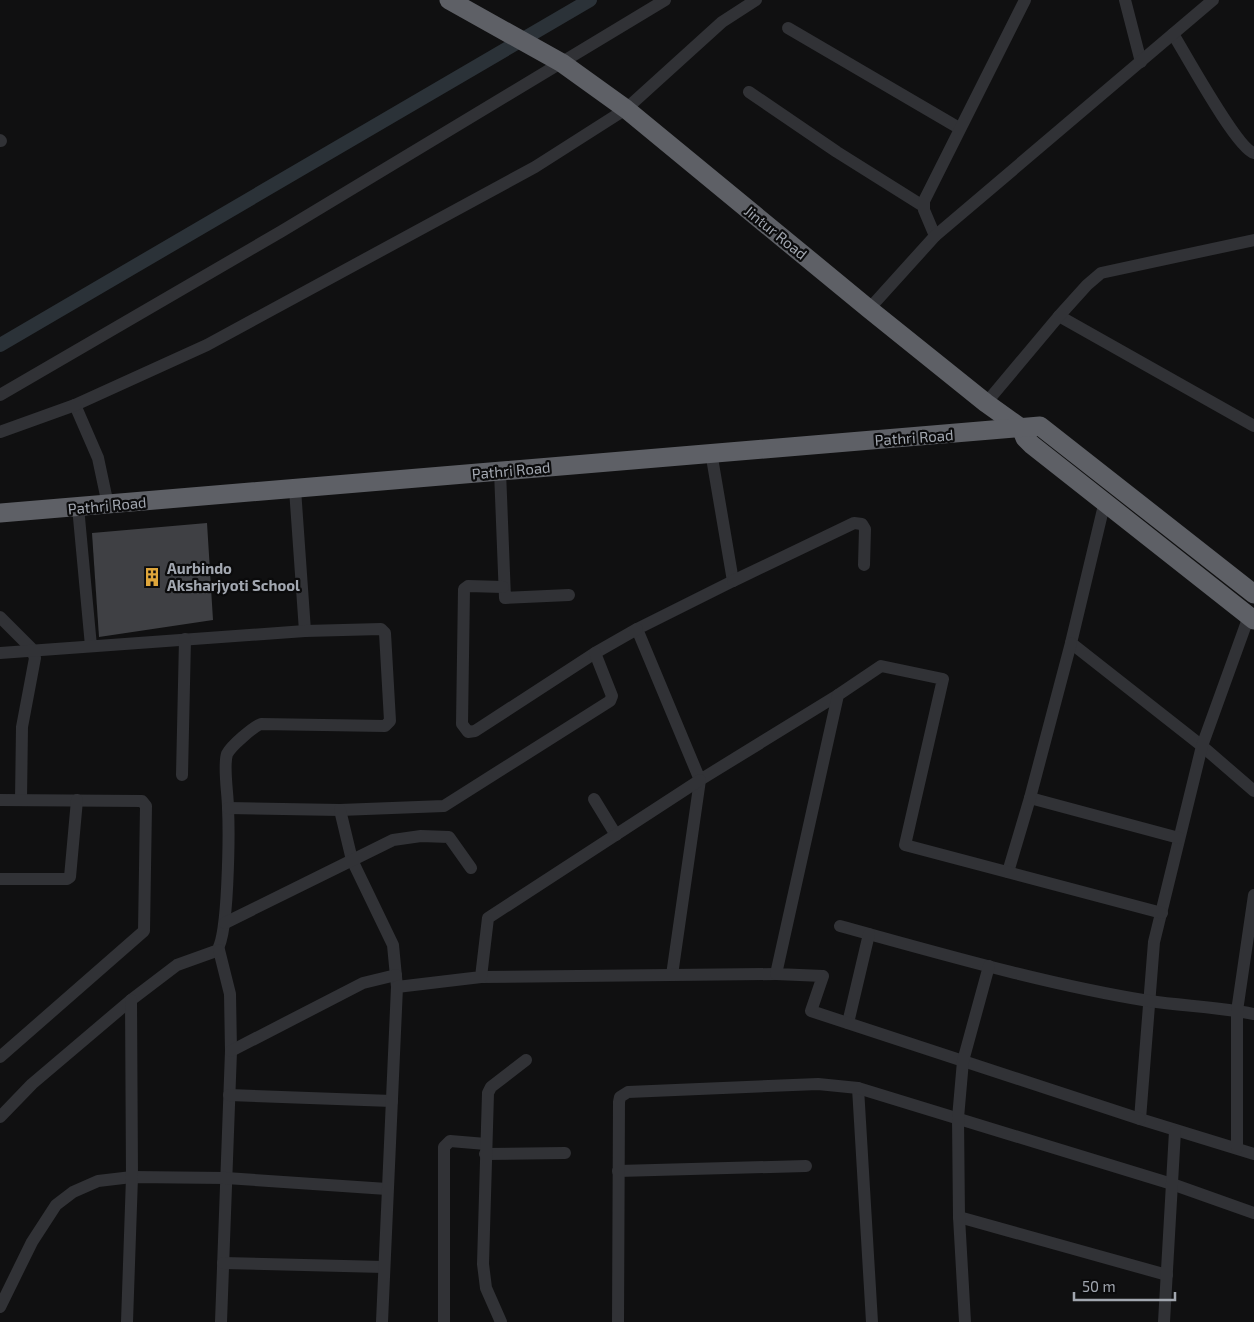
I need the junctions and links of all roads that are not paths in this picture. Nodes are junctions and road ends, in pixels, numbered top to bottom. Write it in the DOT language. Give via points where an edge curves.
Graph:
graph roads {
  1 [pos="449,0"];
  2 [pos="666,0"];
  3 [pos="756,0"];
  4 [pos="1024,0"];
  5 [pos="1125,0"];
  6 [pos="1208,2"];
  7 [pos="788,28"];
  8 [pos="1173,34"];
  9 [pos="558,61"];
  10 [pos="1141,62"];
  11 [pos="748,92"];
  12 [pos="626,109"];
  13 [pos="959,128"];
  14 [pos="1254,153"];
  15 [pos="923,206"];
  16 [pos="935,236"];
  17 [pos="1254,240"];
  18 [pos="869,308"];
  19 [pos="1059,316"];
  20 [pos="0,395"];
  21 [pos="75,405"];
  22 [pos="990,406"];
  23 [pos="1254,426"];
  24 [pos="1021,428"];
  25 [pos="0,432"];
  26 [pos="711,452"];
  27 [pos="500,470"];
  28 [pos="295,489"];
  29 [pos="1105,501"];
  30 [pos="108,505"];
  31 [pos="78,507"];
  32 [pos="0,513"];
  33 [pos="864,565"];
  34 [pos="733,581"];
  35 [pos="503,586"];
  36 [pos="1254,594"];
  37 [pos="569,595"];
  38 [pos="0,617"];
  39 [pos="1252,618"];
  40 [pos="637,629"];
  41 [pos="305,631"];
  42 [pos="185,639"];
  43 [pos="1071,642"];
  44 [pos="91,646"];
  45 [pos="33,650"];
  46 [pos="0,653"];
  47 [pos="594,653"];
  48 [pos="838,695"];
  49 [pos="1202,746"];
  50 [pos="182,775"];
  51 [pos="700,780"];
  52 [pos="1254,791"];
  53 [pos="1030,798"];
  54 [pos="594,799"];
  55 [pos="0,800"];
  56 [pos="21,800"];
  57 [pos="77,800"];
  58 [pos="228,808"];
  59 [pos="340,810"];
  60 [pos="616,835"];
  61 [pos="1179,838"];
  62 [pos="352,860"];
  63 [pos="471,868"];
  64 [pos="1008,872"];
  65 [pos="0,879"];
  66 [pos="1254,895"];
  67 [pos="1162,913"];
  68 [pos="225,923"];
  69 [pos="840,926"];
  70 [pos="869,934"];
  71 [pos="219,950"];
  72 [pos="989,966"];
  73 [pos="776,974"];
  74 [pos="672,975"];
  75 [pos="481,977"];
  76 [pos="397,981"];
  77 [pos="130,1000"];
  78 [pos="1149,1001"];
  79 [pos="1237,1011"];
  80 [pos="1254,1014"];
  81 [pos="848,1023"];
  82 [pos="231,1051"];
  83 [pos="0,1057"];
  84 [pos="526,1060"];
  85 [pos="963,1062"];
  86 [pos="858,1088"];
  87 [pos="229,1095"];
  88 [pos="392,1101"];
  89 [pos="0,1118"];
  90 [pos="958,1118"];
  91 [pos="1140,1119"];
  92 [pos="1175,1131"];
  93 [pos="1238,1148"];
  94 [pos="485,1149"];
  95 [pos="565,1153"];
  96 [pos="1254,1154"];
  97 [pos="806,1166"];
  98 [pos="618,1171"];
  99 [pos="132,1177"];
  100 [pos="226,1178"];
  101 [pos="1172,1184"];
  102 [pos="387,1189"];
  103 [pos="1254,1213"];
  104 [pos="959,1217"];
  105 [pos="223,1263"];
  106 [pos="384,1267"];
  107 [pos="1167,1275"];
  108 [pos="0,1307"];
  109 [pos="127,1322"];
  110 [pos="221,1322"];
  111 [pos="382,1322"];
  112 [pos="444,1322"];
  113 [pos="501,1322"];
  114 [pos="618,1322"];
  115 [pos="872,1322"];
  116 [pos="965,1322"];
  117 [pos="1164,1322"];
  1 -- 9 [label="highway, Jintur Road"];
  2 -- 9 [label="street"];
  3 -- 12 [label="street" via="722,22"];
  4 -- 13 [label="street"];
  5 -- 10 [label="street"];
  6 -- 8 [label="street"];
  7 -- 13 [label="street"];
  8 -- 10 [label="street"];
  8 -- 14 [label="street" via="1221,113 1244,146"];
  9 -- 12 [label="highway, Jintur Road"];
  9 -- 20 [label="street" via="282,231"];
  10 -- 16 [label="street"];
  11 -- 15 [label="street"];
  12 -- 18 [label="highway, Jintur Road"];
  12 -- 21 [label="street" via="534,167 248,324"];
  13 -- 15 [label="street"];
  15 -- 16 [label="street"];
  16 -- 18 [label="street"];
  17 -- 19 [label="street" via="1107,271 1086,285"];
  18 -- 22 [label="highway, Jintur Road"];
  19 -- 22 [label="street"];
  19 -- 23 [label="street"];
  21 -- 25 [label="street"];
  21 -- 30 [label="street" via="98,458"];
  22 -- 24 [label="highway, Jintur Road"];
  24 -- 26 [label="highway, Pathri Road"];
  24 -- 29 [label="highway" via="1029,443"];
  24 -- 36 [label="highway, Pathri Road" via="1043,428"];
  26 -- 27 [label="highway, Pathri Road"];
  26 -- 34 [label="street"];
  27 -- 28 [label="highway, Pathri Road"];
  27 -- 35 [label="street"];
  28 -- 30 [label="highway, Pathri Road"];
  28 -- 41 [label="street"];
  29 -- 39 [label="highway"];
  29 -- 43 [label="street"];
  30 -- 31 [label="highway, Pathri Road"];
  31 -- 32 [label="highway, Pathri Road"];
  31 -- 44 [label="street"];
  33 -- 34 [label="street" via="865,529 862,524 854,523"];
  34 -- 40 [label="street"];
  35 -- 37 [label="street" via="506,599"];
  35 -- 47 [label="street" via="468,586 464,589 462,724 465,730 475,730"];
  38 -- 45 [label="street"];
  39 -- 49 [label="street"];
  40 -- 47 [label="street"];
  40 -- 51 [label="street"];
  41 -- 42 [label="street"];
  41 -- 58 [label="street" via="384,630 389,723 385,726 259,724 227,756"];
  42 -- 44 [label="street"];
  42 -- 50 [label="street"];
  43 -- 49 [label="street"];
  43 -- 53 [label="street"];
  44 -- 45 [label="street"];
  45 -- 46 [label="street"];
  45 -- 56 [label="street" via="35,661 22,734"];
  47 -- 59 [label="street" via="612,696 610,701 450,804 431,808"];
  48 -- 51 [label="street"];
  48 -- 64 [label="street" via="881,666 943,679 905,845"];
  48 -- 73 [label="street"];
  49 -- 52 [label="street"];
  49 -- 61 [label="street"];
  51 -- 60 [label="street"];
  51 -- 74 [label="street"];
  53 -- 61 [label="street"];
  53 -- 64 [label="street"];
  54 -- 60 [label="street"];
  55 -- 56 [label="street"];
  56 -- 57 [label="street"];
  57 -- 65 [label="street" via="70,877"];
  57 -- 83 [label="street" via="142,801 146,804 145,929"];
  58 -- 59 [label="street"];
  58 -- 68 [label="street"];
  59 -- 62 [label="street"];
  60 -- 75 [label="street" via="488,918"];
  61 -- 67 [label="street"];
  62 -- 63 [label="street" via="394,840 444,836 453,840"];
  62 -- 68 [label="street"];
  62 -- 76 [label="street" via="393,944"];
  64 -- 67 [label="street"];
  66 -- 79 [label="street"];
  67 -- 78 [label="street" via="1154,942"];
  68 -- 71 [label="street"];
  69 -- 70 [label="street"];
  70 -- 72 [label="street"];
  70 -- 81 [label="street"];
  71 -- 77 [label="street" via="177,964"];
  71 -- 82 [label="street" via="230,994"];
  72 -- 78 [label="street"];
  72 -- 85 [label="street"];
  73 -- 74 [label="street"];
  73 -- 81 [label="street" via="823,976 811,1011"];
  74 -- 75 [label="street"];
  75 -- 76 [label="street"];
  76 -- 82 [label="street" via="363,982"];
  76 -- 88 [label="street"];
  77 -- 89 [label="street" via="32,1084"];
  77 -- 99 [label="street"];
  78 -- 79 [label="street"];
  78 -- 91 [label="street"];
  79 -- 80 [label="street"];
  79 -- 93 [label="street"];
  81 -- 85 [label="street"];
  82 -- 87 [label="street"];
  84 -- 94 [label="street" via="489,1090"];
  85 -- 90 [label="street"];
  85 -- 91 [label="street"];
  86 -- 90 [label="street"];
  86 -- 98 [label="street" via="824,1084 628,1092 620,1097 619,1102"];
  86 -- 115 [label="street"];
  87 -- 88 [label="street"];
  87 -- 100 [label="street"];
  88 -- 102 [label="street"];
  90 -- 101 [label="street"];
  90 -- 104 [label="street"];
  91 -- 92 [label="street"];
  92 -- 93 [label="street"];
  92 -- 101 [label="street"];
  93 -- 96 [label="street"];
  94 -- 95 [label="street"];
  94 -- 112 [label="street" via="450,1141 444,1147"];
  94 -- 113 [label="street" via="484,1275 490,1299"];
  97 -- 98 [label="street"];
  98 -- 114 [label="street"];
  99 -- 100 [label="street"];
  99 -- 108 [label="street" via="98,1181 62,1200 32,1242"];
  99 -- 109 [label="street"];
  100 -- 102 [label="street"];
  100 -- 105 [label="street"];
  101 -- 103 [label="street"];
  101 -- 107 [label="street"];
  102 -- 106 [label="street"];
  104 -- 107 [label="street"];
  104 -- 116 [label="street"];
  105 -- 106 [label="street"];
  105 -- 110 [label="street"];
  106 -- 111 [label="street"];
  107 -- 117 [label="street"];
}
